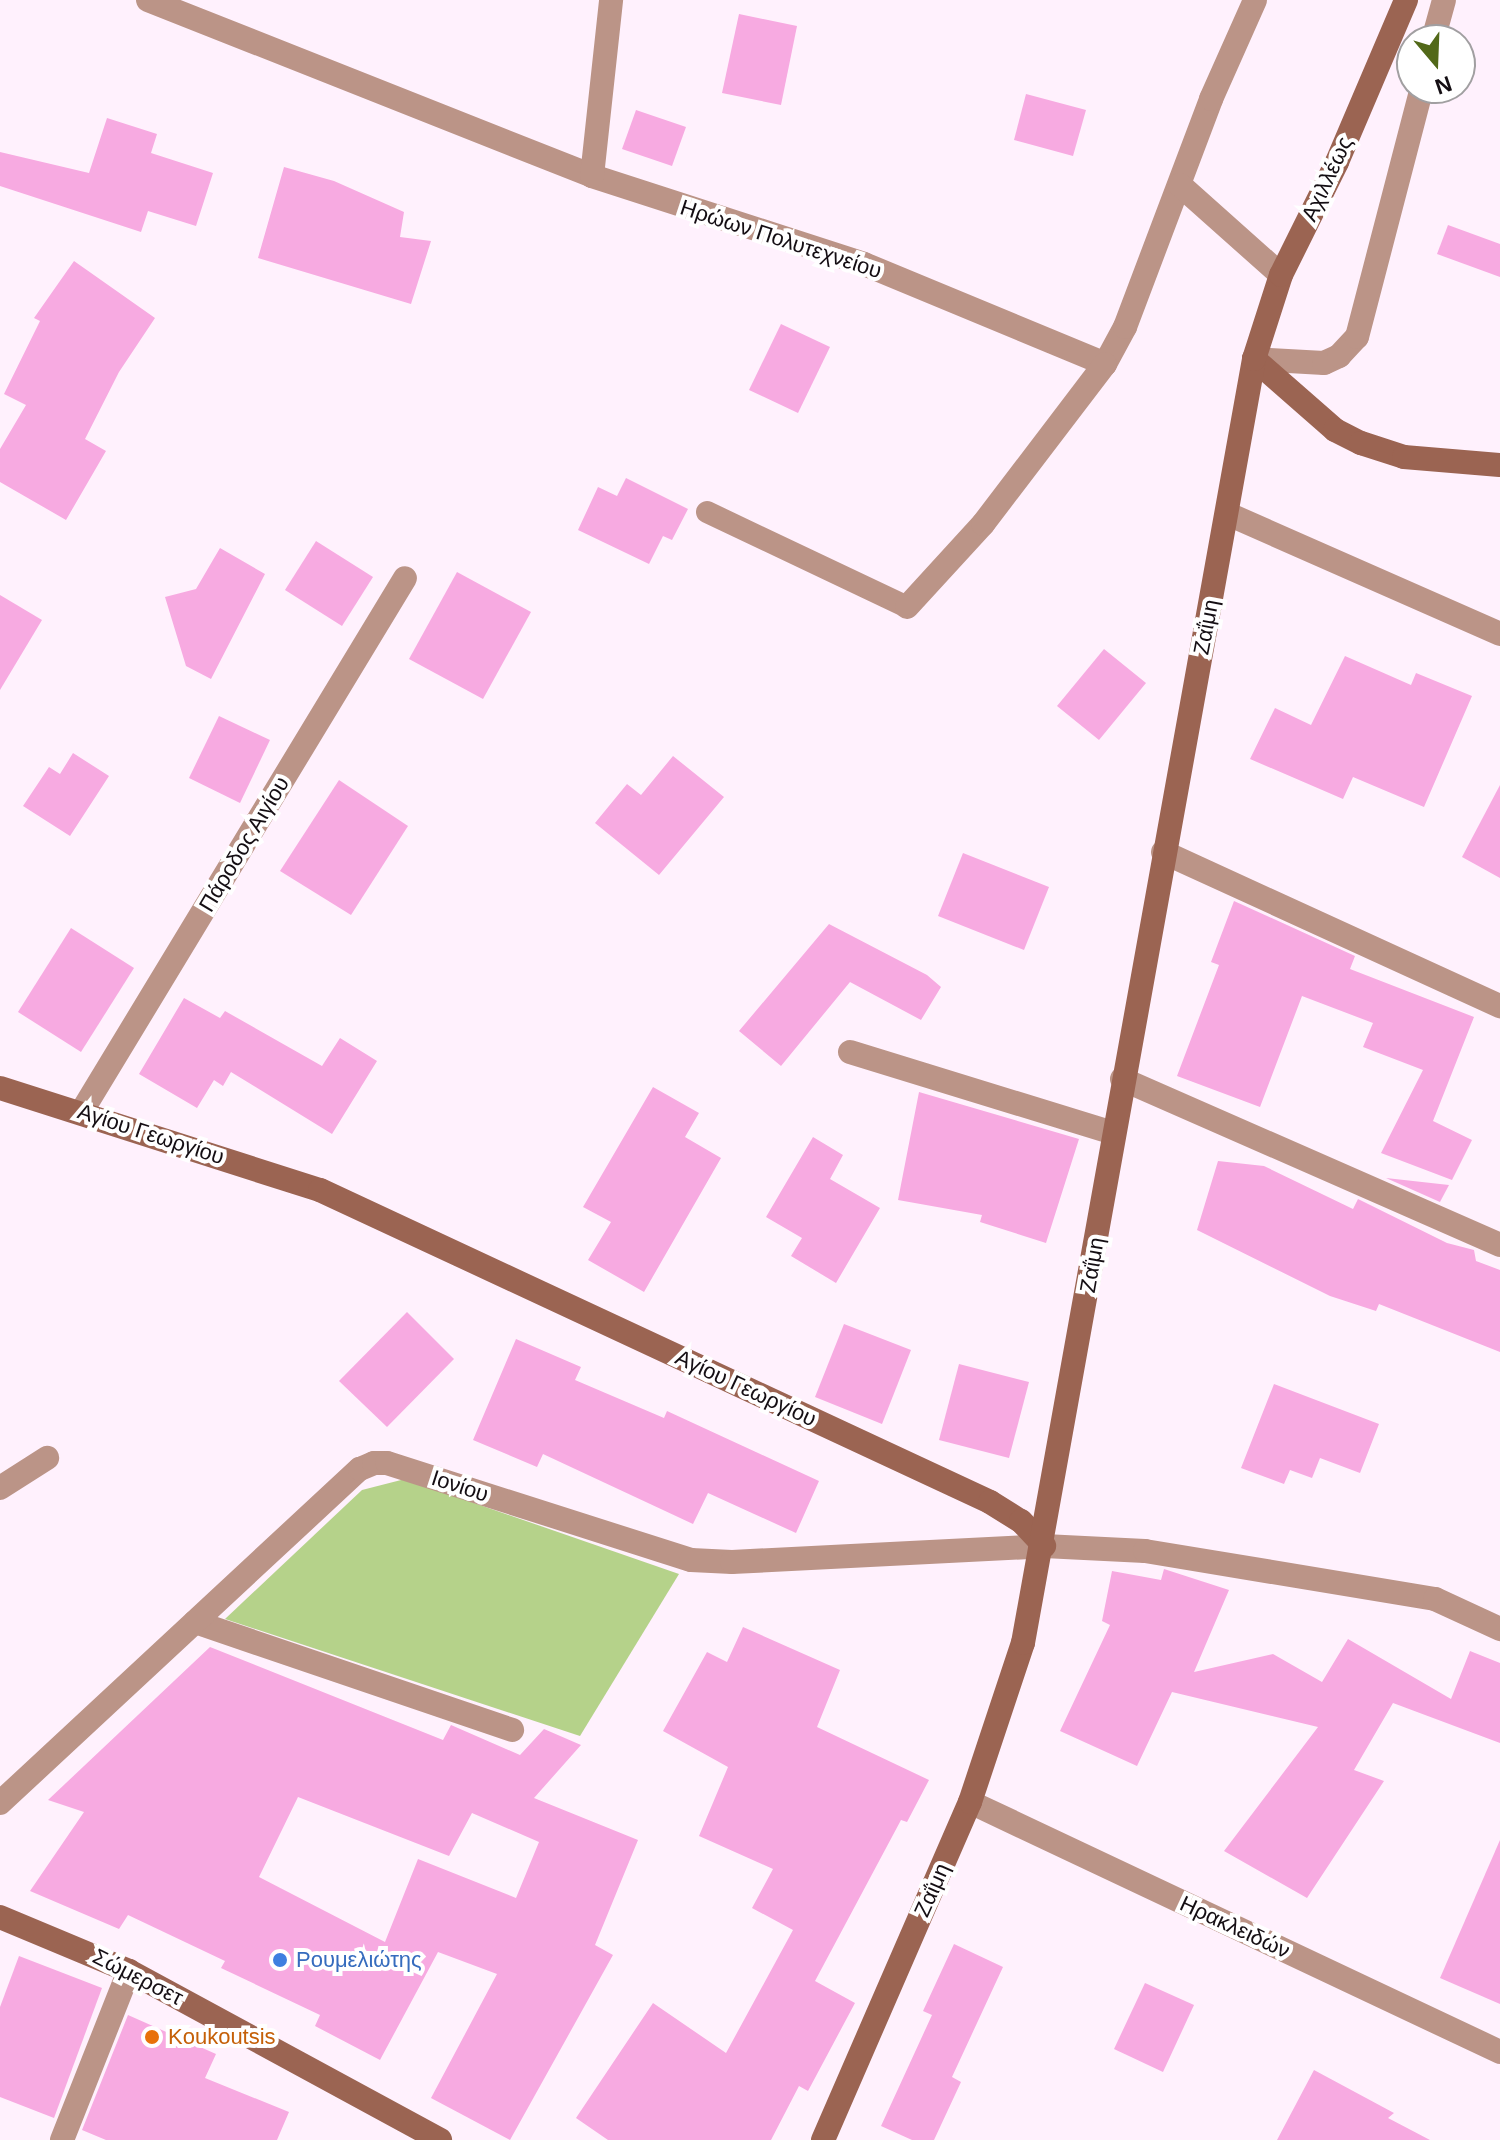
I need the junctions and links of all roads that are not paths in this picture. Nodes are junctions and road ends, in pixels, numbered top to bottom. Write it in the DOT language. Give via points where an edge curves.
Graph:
graph roads {
  1 [pos="148,0"];
  2 [pos="611,0"];
  3 [pos="1255,0"];
  4 [pos="1406,0"];
  5 [pos="1444,0"];
  6 [pos="1437,24"];
  7 [pos="1418,104"];
  8 [pos="592,176"];
  9 [pos="1180,185"];
  10 [pos="1281,275"];
  11 [pos="1254,359"];
  12 [pos="1105,364"];
  13 [pos="1500,465"];
  14 [pos="707,512"];
  15 [pos="1228,514"];
  16 [pos="405,578"];
  17 [pos="907,607"];
  18 [pos="1500,634"];
  19 [pos="1163,852"];
  20 [pos="1500,1006"];
  21 [pos="850,1052"];
  22 [pos="1122,1079"];
  23 [pos="0,1088"];
  24 [pos="82,1111"];
  25 [pos="1114,1133"];
  26 [pos="1500,1245"];
  27 [pos="47,1458"];
  28 [pos="0,1488"];
  29 [pos="1044,1546"];
  30 [pos="195,1622"];
  31 [pos="1500,1629"];
  32 [pos="512,1730"];
  33 [pos="970,1802"];
  34 [pos="0,1803"];
  35 [pos="0,1917"];
  36 [pos="129,1971"];
  37 [pos="1500,2052"];
  38 [pos="62,2140"];
  39 [pos="440,2140"];
  40 [pos="823,2140"];
  1 -- 8 [label="street, Ηρώων Πολυτεχνείου"];
  2 -- 8 [label="street"];
  3 -- 9 [label="street"];
  4 -- 10 [label="street, Αχιλλέως" via="1337,162"];
  5 -- 6 [label="street"];
  7 -- 11 [label="street" via="1357,337 1324,363"];
  8 -- 12 [label="street, Ηρώων Πολυτεχνείου" via="864,264"];
  9 -- 10 [label="street"];
  9 -- 12 [label="street" via="1125,327"];
  10 -- 11 [label="street, Αχιλλέως"];
  11 -- 13 [label="street" via="1335,430 1361,443 1404,457"];
  11 -- 15 [label="street, Ζαΐμη"];
  12 -- 17 [label="street" via="983,524"];
  14 -- 17 [label="lane"];
  15 -- 18 [label="street"];
  15 -- 19 [label="street, Ζαΐμη"];
  16 -- 24 [label="street, Πάροδος Αιγίου"];
  19 -- 20 [label="street"];
  19 -- 22 [label="street, Ζαΐμη"];
  21 -- 25 [label="street"];
  22 -- 25 [label="street, Ζαΐμη"];
  22 -- 26 [label="street"];
  23 -- 24 [label="street, Αγίου Γεωργίου"];
  24 -- 29 [label="street, Αγίου Γεωργίου" via="320,1190 990,1502 1021,1521"];
  25 -- 29 [label="street, Ζαΐμη"];
  27 -- 28 [label="street"];
  29 -- 30 [label="street, Ιονίου" via="748,1562 691,1560 374,1463 360,1469"];
  29 -- 31 [label="street" via="1145,1551 1435,1599"];
  29 -- 33 [label="street, Ζαΐμη" via="1023,1643"];
  30 -- 32 [label="street"];
  30 -- 34 [label="street, Ιονίου"];
  33 -- 37 [label="street, Ηρακλειδών"];
  33 -- 40 [label="street, Ζαΐμη"];
  35 -- 36 [label="street, Σώμερσετ"];
  36 -- 38 [label="street"];
  36 -- 39 [label="street, Σώμερσετ"];
}
